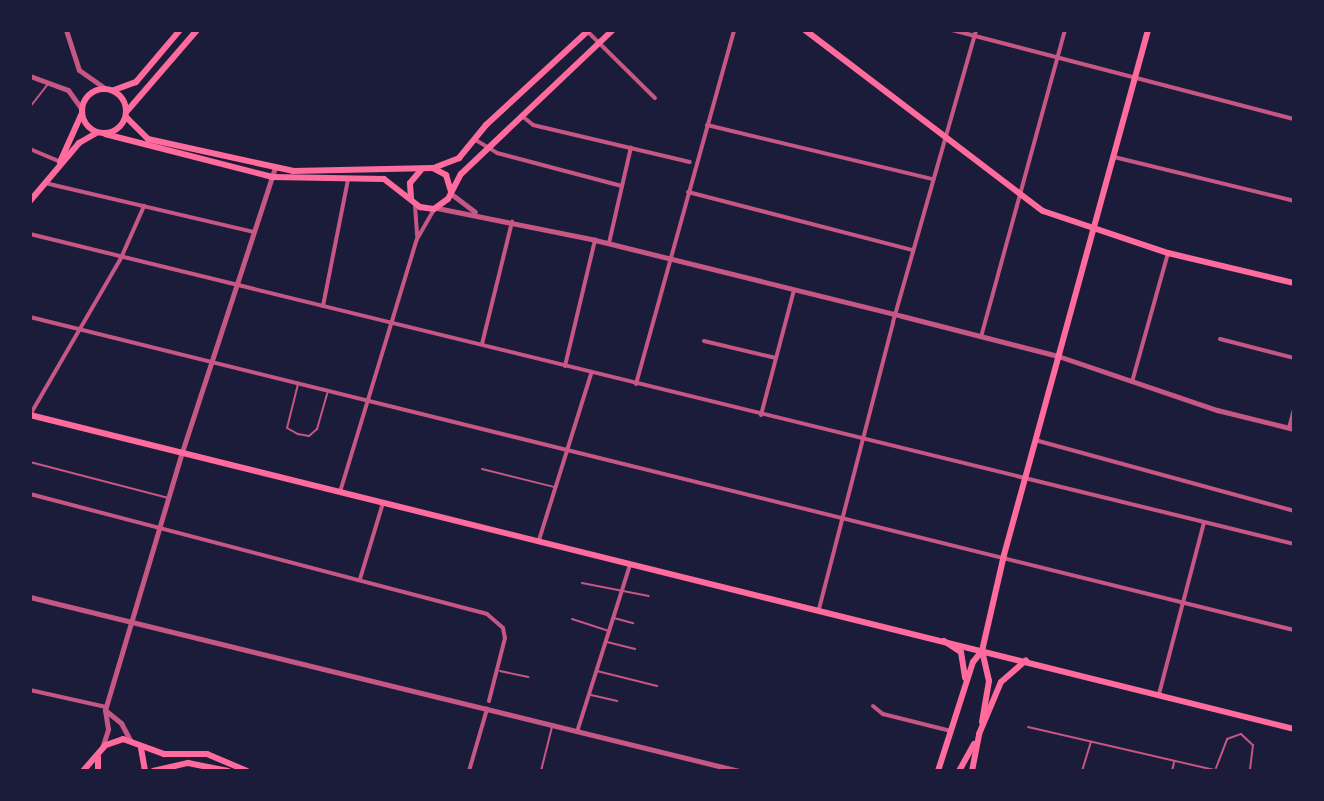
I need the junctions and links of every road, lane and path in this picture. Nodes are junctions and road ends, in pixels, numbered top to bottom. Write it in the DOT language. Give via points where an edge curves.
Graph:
graph roads {
  1 [pos="66,30"];
  2 [pos="180,30"];
  3 [pos="197,30"];
  4 [pos="613,30"];
  5 [pos="734,30"];
  6 [pos="806,30"];
  7 [pos="952,30"];
  8 [pos="976,30"];
  9 [pos="1065,30"];
  10 [pos="1148,30"];
  11 [pos="588,31"];
  12 [pos="974,36"];
  13 [pos="599,43"];
  14 [pos="1058,55"];
  15 [pos="30,76"];
  16 [pos="1134,80"];
  17 [pos="49,83"];
  18 [pos="108,90"];
  19 [pos="655,98"];
  20 [pos="30,107"];
  21 [pos="82,111"];
  22 [pos="126,116"];
  23 [pos="522,116"];
  24 [pos="1294,119"];
  25 [pos="707,125"];
  26 [pos="96,133"];
  27 [pos="105,134"];
  28 [pos="474,139"];
  29 [pos="945,139"];
  30 [pos="631,147"];
  31 [pos="30,149"];
  32 [pos="486,149"];
  33 [pos="1113,156"];
  34 [pos="60,162"];
  35 [pos="690,162"];
  36 [pos="275,168"];
  37 [pos="424,168"];
  38 [pos="433,168"];
  39 [pos="272,177"];
  40 [pos="932,179"];
  41 [pos="348,180"];
  42 [pos="45,183"];
  43 [pos="622,186"];
  44 [pos="451,192"];
  45 [pos="688,192"];
  46 [pos="1021,199"];
  47 [pos="413,200"];
  48 [pos="30,201"];
  49 [pos="1294,201"];
  50 [pos="144,206"];
  51 [pos="436,208"];
  52 [pos="479,214"];
  53 [pos="512,222"];
  54 [pos="1094,231"];
  55 [pos="254,232"];
  56 [pos="30,234"];
  57 [pos="417,239"];
  58 [pos="595,240"];
  59 [pos="609,243"];
  60 [pos="912,250"];
  61 [pos="1168,253"];
  62 [pos="668,257"];
  63 [pos="121,258"];
  64 [pos="1294,283"];
  65 [pos="237,285"];
  66 [pos="794,290"];
  67 [pos="323,306"];
  68 [pos="895,314"];
  69 [pos="30,317"];
  70 [pos="391,323"];
  71 [pos="78,329"];
  72 [pos="981,337"];
  73 [pos="1220,339"];
  74 [pos="704,341"];
  75 [pos="482,345"];
  76 [pos="1058,356"];
  77 [pos="776,358"];
  78 [pos="1294,358"];
  79 [pos="211,361"];
  80 [pos="565,366"];
  81 [pos="591,373"];
  82 [pos="298,382"];
  83 [pos="1132,382"];
  84 [pos="636,384"];
  85 [pos="328,390"];
  86 [pos="368,399"];
  87 [pos="1294,409"];
  88 [pos="30,415"];
  89 [pos="761,415"];
  90 [pos="1292,429"];
  91 [pos="862,440"];
  92 [pos="1035,440"];
  93 [pos="567,448"];
  94 [pos="182,452"];
  95 [pos="30,462"];
  96 [pos="482,469"];
  97 [pos="1025,478"];
  98 [pos="555,488"];
  99 [pos="340,492"];
  100 [pos="30,494"];
  101 [pos="168,498"];
  102 [pos="383,503"];
  103 [pos="1294,511"];
  104 [pos="843,516"];
  105 [pos="1204,523"];
  106 [pos="159,527"];
  107 [pos="539,540"];
  108 [pos="1294,544"];
  109 [pos="1004,555"];
  110 [pos="631,562"];
  111 [pos="360,579"];
  112 [pos="582,583"];
  113 [pos="622,591"];
  114 [pos="649,596"];
  115 [pos="30,597"];
  116 [pos="1184,601"];
  117 [pos="819,609"];
  118 [pos="613,618"];
  119 [pos="572,619"];
  120 [pos="132,621"];
  121 [pos="633,623"];
  122 [pos="1294,630"];
  123 [pos="609,631"];
  124 [pos="606,641"];
  125 [pos="944,641"];
  126 [pos="635,649"];
  127 [pos="982,651"];
  128 [pos="1026,660"];
  129 [pos="498,670"];
  130 [pos="597,671"];
  131 [pos="528,677"];
  132 [pos="657,686"];
  133 [pos="964,689"];
  134 [pos="30,690"];
  135 [pos="589,694"];
  136 [pos="1159,694"];
  137 [pos="489,701"];
  138 [pos="617,701"];
  139 [pos="873,706"];
  140 [pos="106,708"];
  141 [pos="487,709"];
  142 [pos="553,726"];
  143 [pos="1028,727"];
  144 [pos="1294,729"];
  145 [pos="951,731"];
  146 [pos="577,732"];
  147 [pos="979,734"];
  148 [pos="130,740"];
  149 [pos="1091,741"];
  150 [pos="138,745"];
  151 [pos="100,751"];
  152 [pos="701,762"];
  153 [pos="1174,762"];
  154 [pos="1217,770"];
  155 [pos="83,771"];
  156 [pos="98,771"];
  157 [pos="145,771"];
  158 [pos="153,771"];
  159 [pos="228,771"];
  160 [pos="247,771"];
  161 [pos="469,771"];
  162 [pos="541,771"];
  163 [pos="699,771"];
  164 [pos="739,771"];
  165 [pos="938,771"];
  166 [pos="959,771"];
  167 [pos="972,771"];
  168 [pos="1082,771"];
  169 [pos="1172,771"];
  170 [pos="1250,771"];
  1 -- 18 [label="street" via="79,70"];
  2 -- 18 [label="main road" via="136,82"];
  3 -- 22 [label="main road"];
  4 -- 13 [label="main road"];
  5 -- 25 [label="street"];
  6 -- 29 [label="main road"];
  7 -- 12 [label="street"];
  8 -- 12 [label="street"];
  9 -- 14 [label="street"];
  10 -- 16 [label="main road"];
  11 -- 13 [label="street"];
  11 -- 28 [label="main road"];
  12 -- 14 [label="street"];
  12 -- 29 [label="street"];
  13 -- 19 [label="street"];
  13 -- 23 [label="main road"];
  14 -- 16 [label="street"];
  14 -- 46 [label="street"];
  15 -- 17 [label="street"];
  16 -- 24 [label="street"];
  16 -- 33 [label="main road"];
  17 -- 20 [label="lane"];
  17 -- 21 [label="street" via="68,90"];
  18 -- 21 [label="main road" via="89,96"];
  18 -- 22 [label="main road" via="123,102"];
  21 -- 26 [label="main road"];
  21 -- 34 [label="main road"];
  22 -- 27 [label="main road"];
  22 -- 36 [label="main road" via="148,139"];
  23 -- 30 [label="street" via="533,125"];
  23 -- 32 [label="main road"];
  25 -- 40 [label="street"];
  25 -- 45 [label="street"];
  26 -- 27 [label="main road"];
  26 -- 34 [label="main road"];
  27 -- 39 [label="main road"];
  28 -- 32 [label="street"];
  28 -- 38 [label="main road" via="459,158"];
  29 -- 40 [label="street"];
  29 -- 46 [label="main road"];
  30 -- 35 [label="street"];
  30 -- 43 [label="street"];
  31 -- 34 [label="street"];
  32 -- 43 [label="street"];
  32 -- 44 [label="main road"];
  33 -- 49 [label="street"];
  33 -- 54 [label="main road"];
  34 -- 42 [label="main road"];
  36 -- 37 [label="main road" via="318,173"];
  36 -- 39 [label="street"];
  37 -- 38 [label="main road"];
  37 -- 47 [label="main road" via="412,178"];
  38 -- 44 [label="main road" via="446,175"];
  39 -- 41 [label="main road"];
  39 -- 55 [label="street"];
  40 -- 60 [label="street"];
  41 -- 47 [label="main road" via="384,179"];
  41 -- 67 [label="street"];
  42 -- 48 [label="main road"];
  42 -- 50 [label="street"];
  43 -- 59 [label="street"];
  44 -- 51 [label="main road"];
  44 -- 52 [label="street"];
  45 -- 60 [label="street"];
  45 -- 62 [label="street"];
  46 -- 54 [label="main road"];
  46 -- 72 [label="street"];
  47 -- 51 [label="main road"];
  47 -- 57 [label="street"];
  50 -- 55 [label="street"];
  50 -- 63 [label="street"];
  51 -- 52 [label="street"];
  51 -- 57 [label="street"];
  52 -- 53 [label="street"];
  53 -- 58 [label="street"];
  53 -- 75 [label="street"];
  54 -- 61 [label="main road"];
  54 -- 76 [label="main road"];
  55 -- 65 [label="street"];
  56 -- 63 [label="street"];
  57 -- 70 [label="street"];
  58 -- 59 [label="street"];
  58 -- 80 [label="street"];
  59 -- 62 [label="street"];
  60 -- 68 [label="street"];
  61 -- 64 [label="main road"];
  61 -- 83 [label="street"];
  62 -- 66 [label="street"];
  62 -- 84 [label="street"];
  63 -- 65 [label="street"];
  63 -- 71 [label="street"];
  65 -- 67 [label="street"];
  65 -- 79 [label="street"];
  66 -- 68 [label="street"];
  66 -- 77 [label="street"];
  67 -- 70 [label="street"];
  68 -- 72 [label="street"];
  68 -- 91 [label="street"];
  69 -- 71 [label="street"];
  70 -- 75 [label="street"];
  70 -- 86 [label="street"];
  71 -- 79 [label="street"];
  71 -- 88 [label="street"];
  72 -- 76 [label="street"];
  73 -- 78 [label="street"];
  74 -- 77 [label="street"];
  75 -- 80 [label="street"];
  76 -- 83 [label="street"];
  76 -- 92 [label="main road"];
  77 -- 89 [label="street"];
  79 -- 82 [label="street"];
  79 -- 94 [label="street"];
  80 -- 81 [label="street"];
  81 -- 84 [label="street"];
  81 -- 93 [label="street"];
  82 -- 85 [label="street"];
  82 -- 85 [label="lane" via="287,428 298,434 309,436 317,429"];
  83 -- 90 [label="street"];
  84 -- 89 [label="street"];
  85 -- 86 [label="street"];
  86 -- 93 [label="street"];
  86 -- 99 [label="street"];
  87 -- 90 [label="street"];
  88 -- 94 [label="main road"];
  89 -- 91 [label="street"];
  91 -- 97 [label="street"];
  91 -- 104 [label="street"];
  92 -- 97 [label="main road"];
  92 -- 103 [label="street"];
  93 -- 98 [label="street"];
  93 -- 104 [label="street"];
  94 -- 99 [label="main road"];
  94 -- 101 [label="street"];
  95 -- 101 [label="lane"];
  96 -- 98 [label="lane"];
  97 -- 105 [label="street"];
  97 -- 109 [label="main road"];
  98 -- 107 [label="street"];
  99 -- 102 [label="main road"];
  100 -- 106 [label="street"];
  101 -- 106 [label="street"];
  102 -- 107 [label="main road"];
  102 -- 111 [label="street"];
  104 -- 109 [label="street"];
  104 -- 117 [label="street"];
  105 -- 108 [label="street"];
  105 -- 116 [label="street"];
  106 -- 111 [label="street"];
  106 -- 120 [label="street"];
  107 -- 110 [label="main road"];
  109 -- 116 [label="street"];
  109 -- 127 [label="main road"];
  110 -- 113 [label="street"];
  110 -- 117 [label="main road"];
  111 -- 129 [label="street" via="487,614 503,628"];
  112 -- 113 [label="lane"];
  113 -- 114 [label="lane"];
  113 -- 118 [label="street"];
  115 -- 120 [label="street"];
  116 -- 122 [label="street"];
  116 -- 136 [label="street"];
  117 -- 125 [label="main road"];
  118 -- 121 [label="lane"];
  118 -- 123 [label="street"];
  119 -- 123 [label="lane"];
  120 -- 140 [label="street"];
  120 -- 141 [label="street"];
  123 -- 124 [label="street"];
  124 -- 126 [label="lane"];
  124 -- 130 [label="street"];
  125 -- 127 [label="main road"];
  125 -- 133 [label="main road" via="965,661"];
  127 -- 128 [label="main road"];
  127 -- 133 [label="main road"];
  127 -- 147 [label="main road" via="989,681"];
  128 -- 136 [label="main road"];
  128 -- 147 [label="main road" via="1001,682"];
  129 -- 131 [label="lane"];
  129 -- 137 [label="street"];
  130 -- 132 [label="lane"];
  130 -- 135 [label="street"];
  133 -- 145 [label="main road"];
  134 -- 140 [label="street"];
  135 -- 138 [label="lane"];
  135 -- 146 [label="street"];
  136 -- 144 [label="main road"];
  139 -- 145 [label="street" via="883,714"];
  140 -- 148 [label="street"];
  140 -- 151 [label="street" via="108,729"];
  141 -- 142 [label="street"];
  141 -- 161 [label="street"];
  142 -- 146 [label="street"];
  142 -- 162 [label="lane"];
  143 -- 149 [label="lane"];
  145 -- 165 [label="main road"];
  146 -- 152 [label="street"];
  147 -- 166 [label="main road"];
  147 -- 167 [label="main road"];
  148 -- 150 [label="main road"];
  148 -- 151 [label="main road" via="114,740"];
  149 -- 153 [label="lane"];
  149 -- 168 [label="lane"];
  150 -- 157 [label="main road"];
  150 -- 160 [label="main road" via="170,755 207,754"];
  151 -- 155 [label="main road"];
  151 -- 156 [label="main road"];
  152 -- 163 [label="street"];
  152 -- 164 [label="street"];
  153 -- 154 [label="lane"];
  153 -- 169 [label="lane"];
  154 -- 170 [label="lane" via="1227,739 1241,734 1253,745"];
  158 -- 159 [label="main road" via="183,763"];
}
